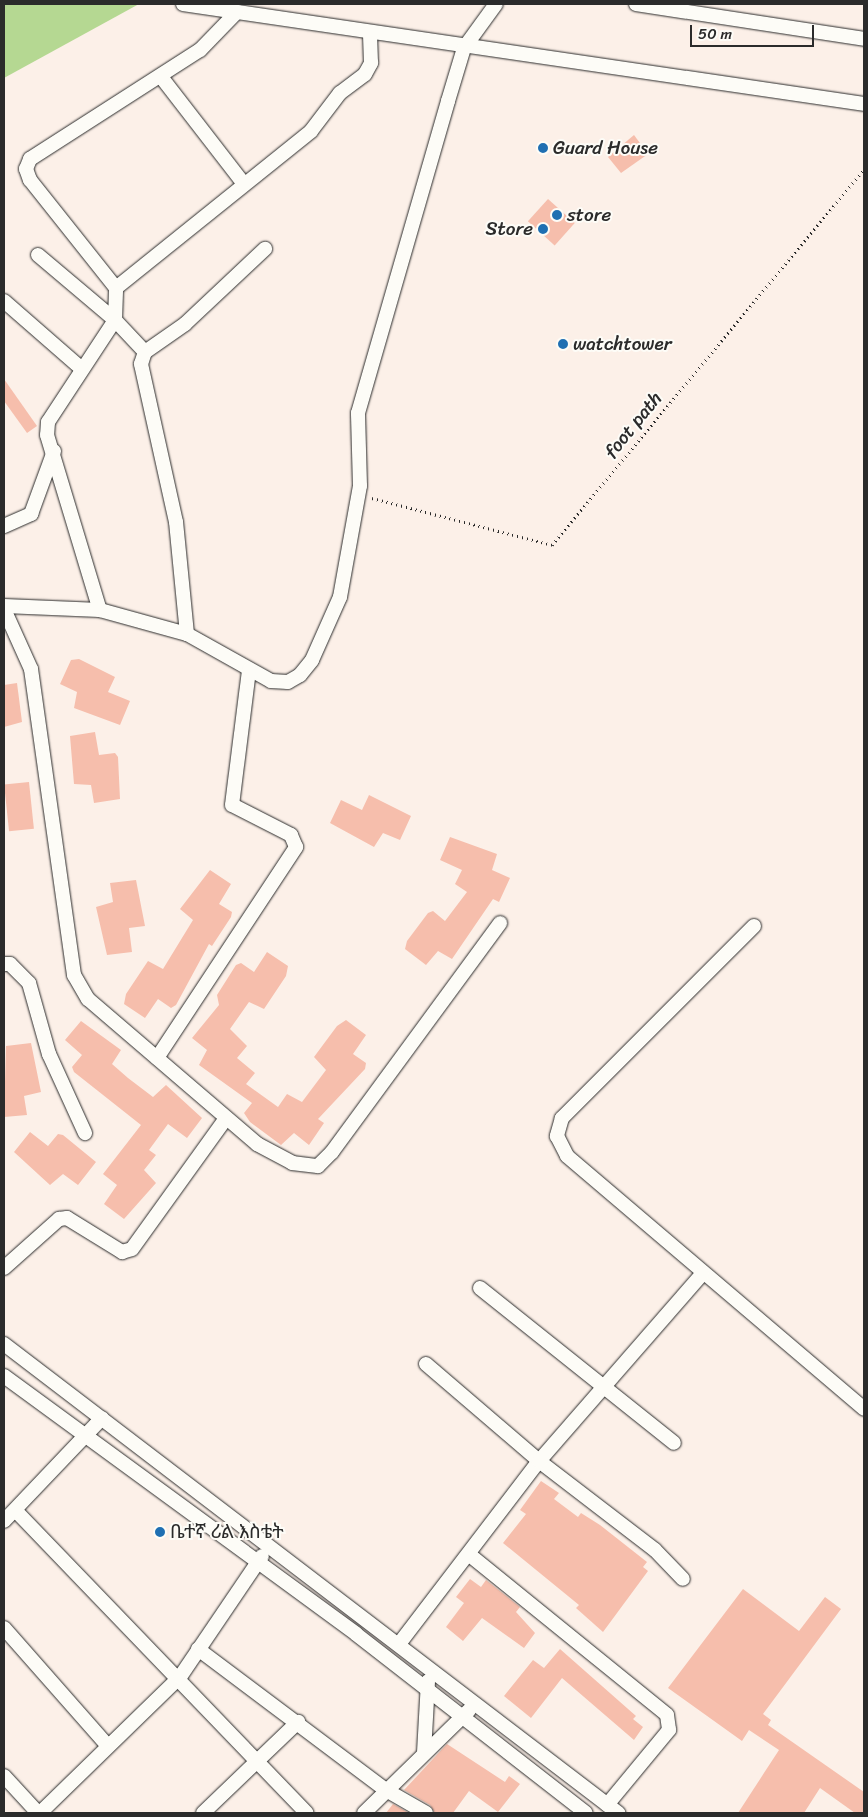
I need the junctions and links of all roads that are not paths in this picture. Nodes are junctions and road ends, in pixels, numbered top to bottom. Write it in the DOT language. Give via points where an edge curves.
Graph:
graph roads {
  1 [pos="183,4"];
  2 [pos="496,4"];
  3 [pos="636,4"];
  4 [pos="237,12"];
  5 [pos="370,34"];
  6 [pos="864,39"];
  7 [pos="464,48"];
  8 [pos="162,78"];
  9 [pos="864,104"];
  10 [pos="244,184"];
  11 [pos="265,249"];
  12 [pos="38,255"];
  13 [pos="116,288"];
  14 [pos="4,301"];
  15 [pos="115,320"];
  16 [pos="146,352"];
  17 [pos="82,369"];
  18 [pos="54,451"];
  19 [pos="4,526"];
  20 [pos="4,607"];
  21 [pos="100,610"];
  22 [pos="187,634"];
  23 [pos="249,670"];
  24 [pos="500,923"];
  25 [pos="754,926"];
  26 [pos="4,964"];
  27 [pos="157,1058"];
  28 [pos="226,1118"];
  29 [pos="85,1133"];
  30 [pos="4,1268"];
  31 [pos="702,1274"];
  32 [pos="480,1288"];
  33 [pos="4,1344"];
  34 [pos="426,1364"];
  35 [pos="4,1376"];
  36 [pos="605,1386"];
  37 [pos="864,1408"];
  38 [pos="102,1418"];
  39 [pos="84,1438"];
  40 [pos="674,1443"];
  41 [pos="539,1461"];
  42 [pos="16,1511"];
  43 [pos="4,1521"];
  44 [pos="267,1548"];
  45 [pos="471,1556"];
  46 [pos="257,1562"];
  47 [pos="683,1579"];
  48 [pos="4,1628"];
  49 [pos="398,1644"];
  50 [pos="198,1649"];
  51 [pos="429,1667"];
  52 [pos="180,1677"];
  53 [pos="427,1687"];
  54 [pos="478,1703"];
  55 [pos="463,1715"];
  56 [pos="298,1722"];
  57 [pos="108,1746"];
  58 [pos="424,1752"];
  59 [pos="260,1762"];
  60 [pos="4,1776"];
  61 [pos="386,1790"];
  62 [pos="612,1809"];
  63 [pos="39,1813"];
  64 [pos="203,1813"];
  65 [pos="307,1813"];
  66 [pos="364,1813"];
  67 [pos="426,1813"];
  68 [pos="586,1813"];
  1 -- 4 [label="street"];
  2 -- 7 [label="street"];
  3 -- 6 [label="street"];
  4 -- 5 [label="street"];
  4 -- 8 [label="street" via="200,50"];
  5 -- 7 [label="street"];
  5 -- 10 [label="street" via="371,63 365,74 340,93 310,131"];
  7 -- 9 [label="street"];
  7 -- 23 [label="street" via="358,413 359,495 340,597 312,660 288,682 271,681"];
  8 -- 10 [label="street"];
  8 -- 13 [label="street" via="30,159 26,169 30,180"];
  10 -- 13 [label="street"];
  11 -- 16 [label="street" via="185,324"];
  12 -- 15 [label="street"];
  13 -- 15 [label="street"];
  14 -- 17 [label="street"];
  15 -- 16 [label="street"];
  15 -- 17 [label="street"];
  16 -- 22 [label="street" via="141,364 176,522"];
  17 -- 18 [label="street" via="48,422 46,436"];
  18 -- 19 [label="street" via="31,514"];
  18 -- 21 [label="street"];
  20 -- 21 [label="street"];
  20 -- 27 [label="street" via="31,669 74,975 88,999"];
  21 -- 22 [label="street"];
  22 -- 23 [label="street"];
  23 -- 27 [label="street" via="232,805 291,835 296,847"];
  24 -- 28 [label="street" via="332,1152 318,1166 292,1163 257,1144"];
  25 -- 31 [label="street" via="562,1118 557,1136 566,1156"];
  26 -- 29 [label="street" via="10,964 29,984 49,1054"];
  27 -- 28 [label="street"];
  28 -- 30 [label="street" via="132,1249 122,1252 67,1218 59,1219"];
  31 -- 36 [label="street"];
  31 -- 37 [label="street"];
  32 -- 36 [label="street"];
  33 -- 38 [label="street"];
  34 -- 41 [label="street"];
  35 -- 39 [label="street"];
  36 -- 40 [label="street"];
  36 -- 41 [label="street"];
  38 -- 39 [label="street"];
  38 -- 44 [label="street"];
  39 -- 42 [label="street"];
  39 -- 46 [label="street"];
  41 -- 45 [label="street"];
  41 -- 47 [label="street" via="655,1550"];
  42 -- 43 [label="street"];
  42 -- 52 [label="street"];
  44 -- 46 [label="street"];
  44 -- 49 [label="street"];
  45 -- 49 [label="street"];
  45 -- 62 [label="street" via="667,1715 669,1730"];
  46 -- 50 [label="street"];
  46 -- 53 [label="street"];
  48 -- 57 [label="street"];
  49 -- 51 [label="street"];
  50 -- 52 [label="street"];
  50 -- 56 [label="street"];
  51 -- 53 [label="street"];
  51 -- 54 [label="street"];
  52 -- 57 [label="street"];
  52 -- 59 [label="street"];
  53 -- 55 [label="street"];
  53 -- 58 [label="street"];
  54 -- 55 [label="street"];
  54 -- 62 [label="street"];
  55 -- 58 [label="street"];
  55 -- 68 [label="street"];
  56 -- 59 [label="street"];
  56 -- 61 [label="street"];
  57 -- 63 [label="street"];
  58 -- 61 [label="street"];
  59 -- 64 [label="street"];
  59 -- 65 [label="street"];
  60 -- 63 [label="street"];
  61 -- 66 [label="street"];
  61 -- 67 [label="street"];
}
